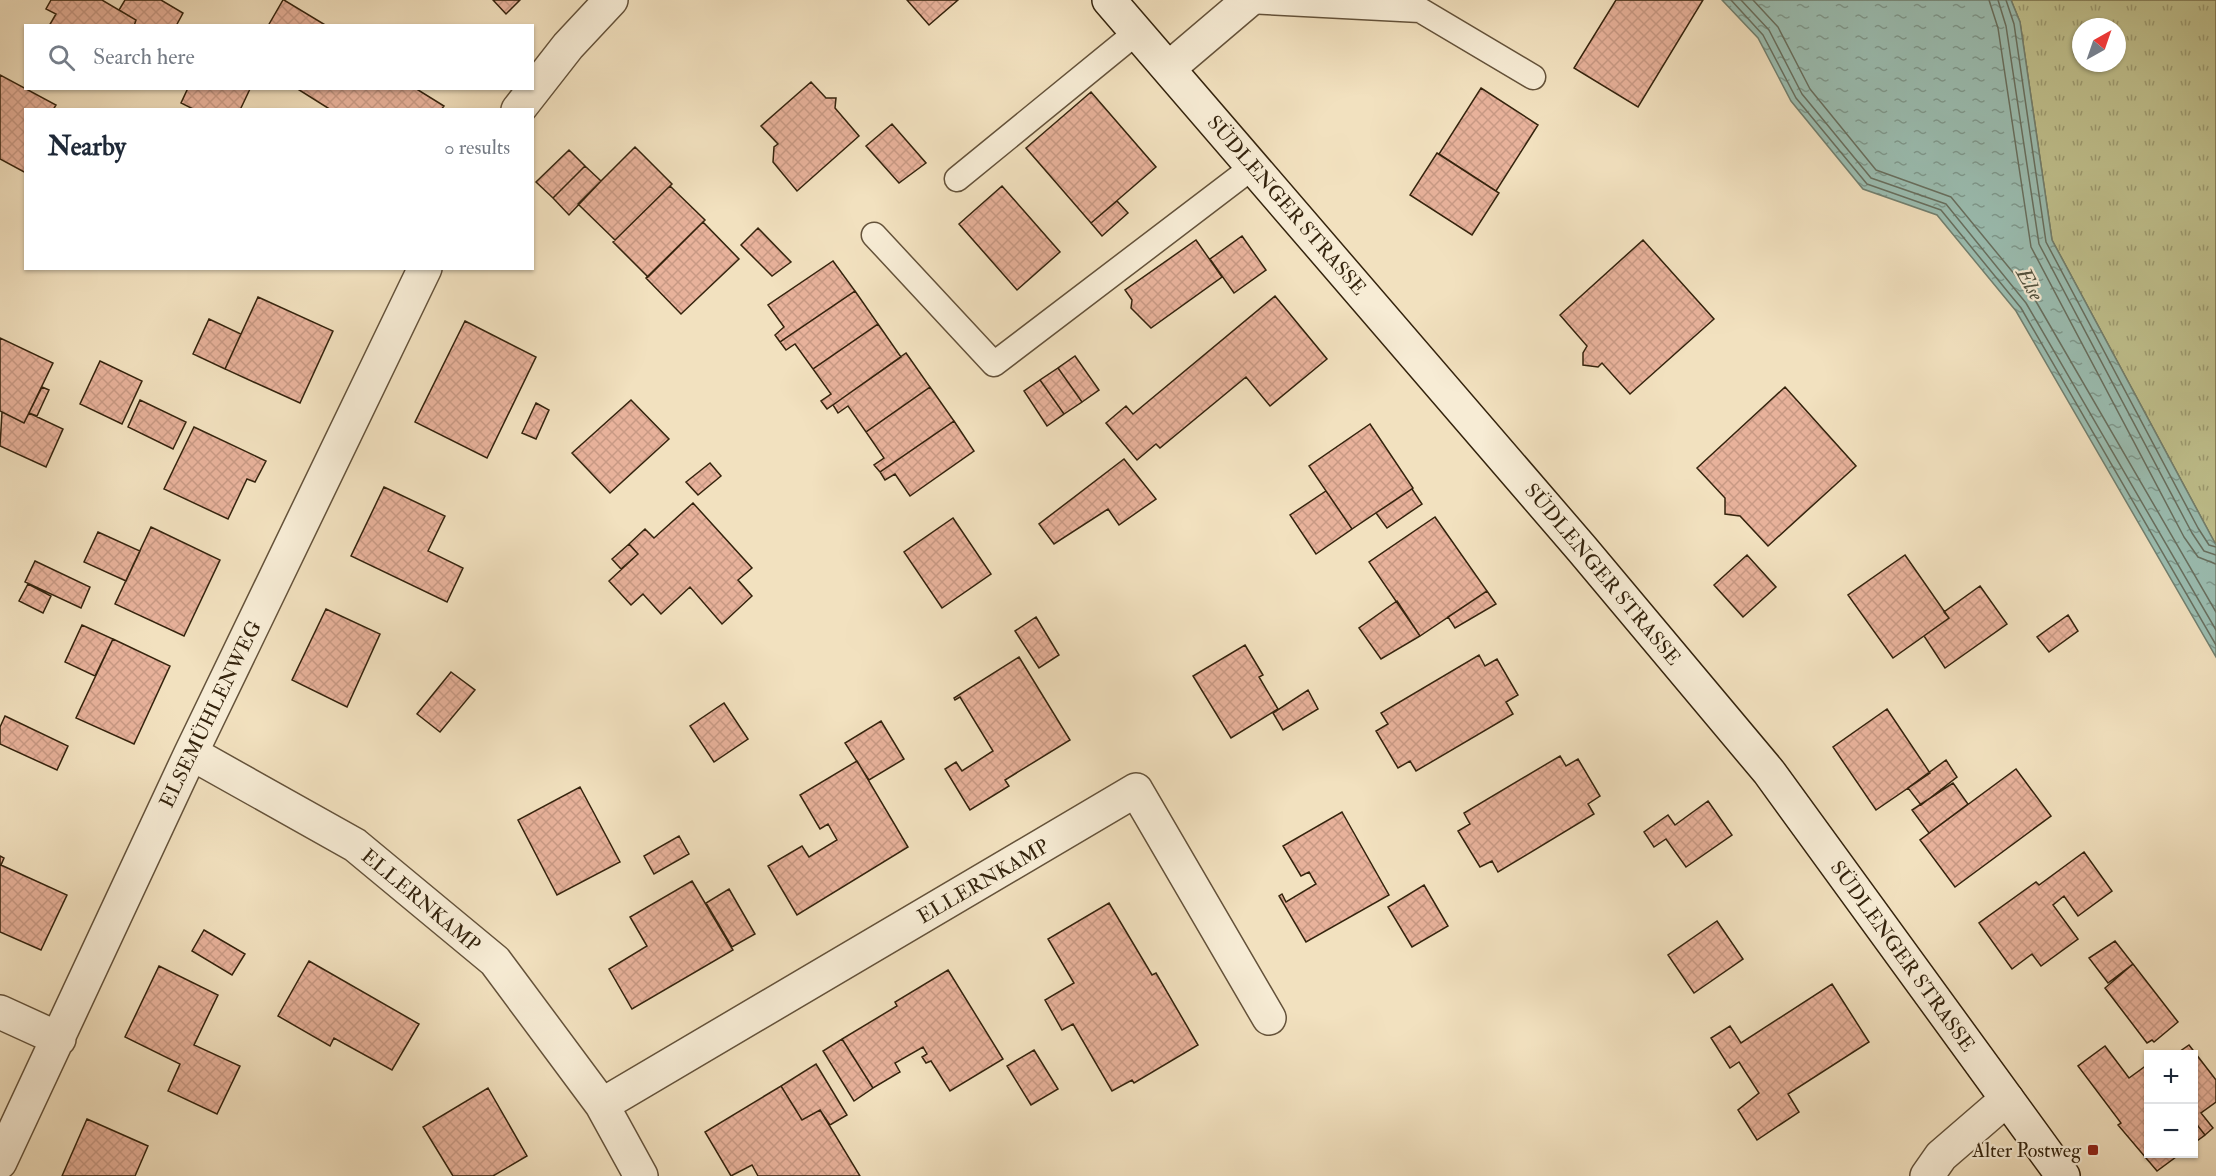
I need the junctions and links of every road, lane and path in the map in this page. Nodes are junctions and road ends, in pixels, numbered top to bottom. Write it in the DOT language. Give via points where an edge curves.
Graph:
graph roads {
  1 [pos="611,0"];
  2 [pos="1109,0"];
  3 [pos="1248,0"];
  4 [pos="1137,32"];
  5 [pos="1169,68"];
  6 [pos="1533,77"];
  7 [pos="534,90"];
  8 [pos="534,90"];
  9 [pos="520,108"];
  10 [pos="1254,166"];
  11 [pos="957,178"];
  12 [pos="874,235"];
  13 [pos="424,270"];
  14 [pos="191,753"];
  15 [pos="0,1012"];
  16 [pos="1269,1018"];
  17 [pos="59,1039"];
  18 [pos="2007,1099"];
  19 [pos="602,1105"];
  20 [pos="0,1162"];
  21 [pos="641,1176"];
  22 [pos="1927,1176"];
  23 [pos="2063,1176"];
  1 -- 7 [label="street"];
  2 -- 4 [label="street, SÜDLENGER STRASSE"];
  3 -- 5 [label="street"];
  3 -- 6 [label="lane" via="1420,10"];
  4 -- 5 [label="street, SÜDLENGER STRASSE"];
  4 -- 11 [label="lane"];
  5 -- 10 [label="street, SÜDLENGER STRASSE"];
  8 -- 9 [label="street"];
  10 -- 12 [label="lane" via="994,364"];
  10 -- 18 [label="street, SÜDLENGER STRASSE" via="1769,772"];
  13 -- 14 [label="street, ELSEMÜHLENWEG"];
  14 -- 17 [label="street, ELSEMÜHLENWEG"];
  14 -- 19 [label="street, ELLERNKAMP" via="355,846 495,961"];
  15 -- 17 [label="street"];
  16 -- 19 [label="street, ELLERNKAMP" via="1136,790"];
  17 -- 20 [label="street, ELSEMÜHLENWEG"];
  18 -- 22 [label="street" via="1941,1156"];
  18 -- 23 [label="street, SÜDLENGER STRASSE"];
  19 -- 21 [label="street, ELLERNKAMP"];
}
